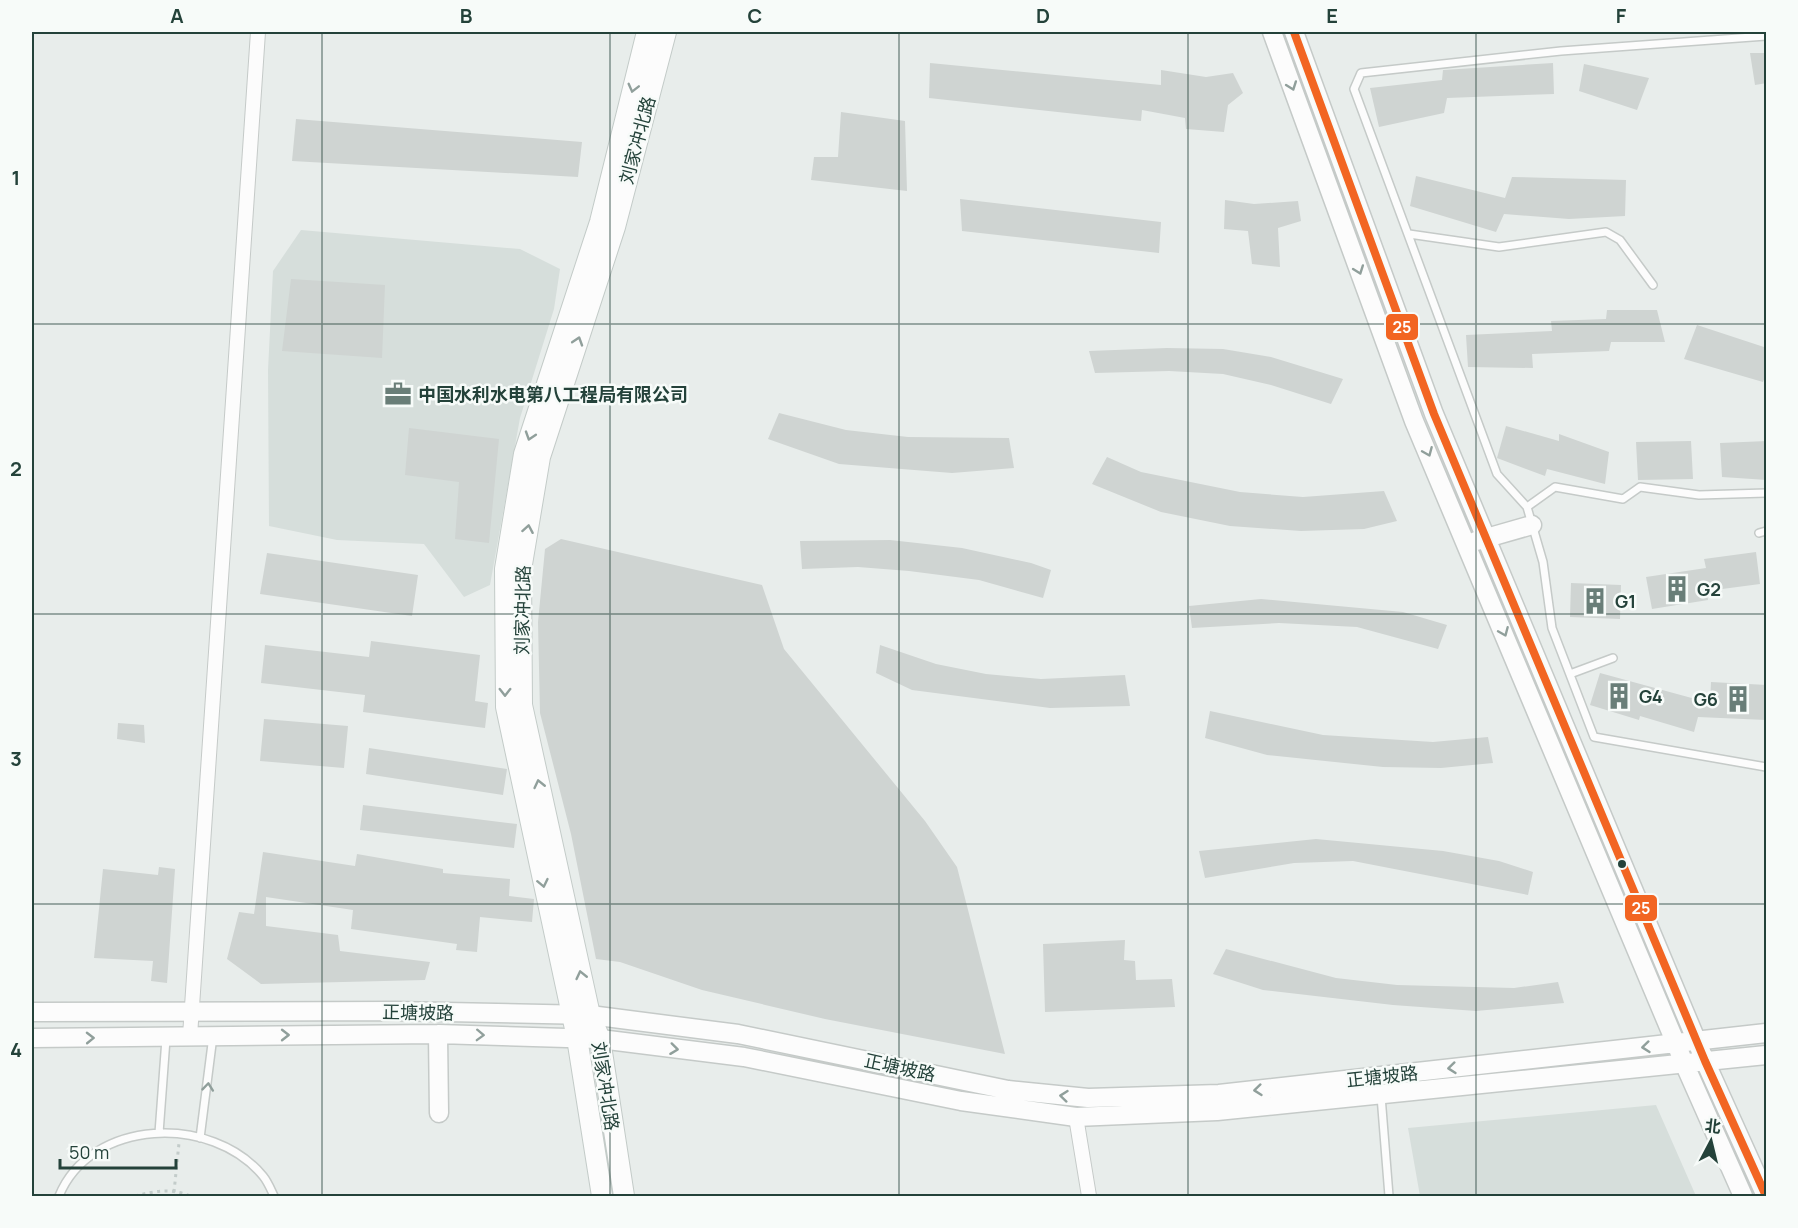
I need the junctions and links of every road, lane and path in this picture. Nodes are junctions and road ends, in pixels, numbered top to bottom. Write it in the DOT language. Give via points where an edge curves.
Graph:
graph roads {
  1 [pos="258,32"];
  2 [pos="647,32"];
  3 [pos="666,32"];
  4 [pos="1272,32"];
  5 [pos="1294,32"];
  6 [pos="1767,36"];
  7 [pos="1409,234"];
  8 [pos="1653,285"];
  9 [pos="1767,493"];
  10 [pos="1527,507"];
  11 [pos="1532,525"];
  12 [pos="1486,538"];
  13 [pos="1468,544"];
  14 [pos="1613,658"];
  15 [pos="1570,674"];
  16 [pos="1767,767"];
  17 [pos="32,1012"];
  18 [pos="192,1012"];
  19 [pos="571,1015"];
  20 [pos="590,1015"];
  21 [pos="1767,1033"];
  22 [pos="438,1034"];
  23 [pos="213,1035"];
  24 [pos="166,1036"];
  25 [pos="190,1036"];
  26 [pos="32,1038"];
  27 [pos="576,1038"];
  28 [pos="600,1040"];
  29 [pos="1697,1041"];
  30 [pos="1676,1043"];
  31 [pos="1767,1055"];
  32 [pos="1705,1061"];
  33 [pos="1684,1063"];
  34 [pos="1381,1096"];
  35 [pos="439,1113"];
  36 [pos="1076,1117"];
  37 [pos="159,1133"];
  38 [pos="180,1136"];
  39 [pos="200,1138"];
  40 [pos="174,1192"];
  41 [pos="59,1197"];
  42 [pos="135,1197"];
  43 [pos="190,1197"];
  44 [pos="274,1197"];
  45 [pos="602,1197"];
  46 [pos="624,1197"];
  47 [pos="1089,1197"];
  48 [pos="1389,1197"];
  49 [pos="1743,1197"];
  50 [pos="1766,1197"];
  1 -- 18 [label="street"];
  2 -- 19 [label="main road, 刘家冲北路, one-way" via="600,222 524,454 505,569 506,707"];
  20 -- 3 [label="main road, 刘家冲北路, one-way" via="522,705 521,570 540,458 615,227"];
  4 -- 13 [label="street, one-way" via="1414,421"];
  5 -- 12 [label="street" via="1434,414"];
  6 -- 7 [label="lane" via="1561,51 1361,73 1354,89"];
  7 -- 8 [label="lane" via="1499,247 1606,232 1620,240"];
  7 -- 10 [label="lane" via="1497,474"];
  9 -- 10 [label="lane" via="1699,495 1640,487 1623,499 1555,487"];
  10 -- 11 [label="lane"];
  11 -- 12 [label="street"];
  11 -- 15 [label="lane" via="1543,562 1552,628"];
  12 -- 13 [label="street"];
  12 -- 29 [label="street"];
  13 -- 30 [label="street, one-way"];
  14 -- 15 [label="lane"];
  15 -- 16 [label="lane" via="1594,737"];
  17 -- 18 [label="street, 正塘坡路"];
  18 -- 19 [label="street, 正塘坡路"];
  18 -- 25 [label="street"];
  19 -- 20 [label="street, 正塘坡路"];
  19 -- 27 [label="main road, 刘家冲北路"];
  20 -- 28 [label="main road, 刘家冲北路"];
  30 -- 20 [label="street, 正塘坡路, one-way" via="1219,1094 1088,1098 1008,1090 738,1034"];
  21 -- 29 [label="street, 正塘坡路"];
  23 -- 22 [label="street, 正塘坡路, one-way"];
  22 -- 27 [label="street, 正塘坡路, one-way"];
  22 -- 35 [label="street"];
  23 -- 25 [label="street, 正塘坡路"];
  39 -- 23 [label="lane, one-way"];
  24 -- 25 [label="street, 正塘坡路"];
  26 -- 24 [label="street, 正塘坡路, one-way"];
  24 -- 37 [label="lane"];
  27 -- 28 [label="street, 正塘坡路"];
  27 -- 45 [label="main road, 刘家冲北路"];
  28 -- 36 [label="street, 正塘坡路, one-way" via="744,1057 961,1101"];
  28 -- 46 [label="main road, 刘家冲北路"];
  29 -- 30 [label="street, 正塘坡路"];
  29 -- 32 [label="street"];
  30 -- 33 [label="street"];
  31 -- 32 [label="street, 正塘坡路"];
  32 -- 33 [label="street, 正塘坡路"];
  32 -- 50 [label="street"];
  33 -- 34 [label="street, 正塘坡路"];
  33 -- 49 [label="street"];
  34 -- 36 [label="street, 正塘坡路" via="1217,1111"];
  34 -- 48 [label="lane"];
  36 -- 47 [label="street"];
  37 -- 38 [label="lane"];
  37 -- 41 [label="lane" via="130,1136 104,1145 64,1185"];
  38 -- 39 [label="lane"];
  38 -- 40 [label="path"];
  39 -- 44 [label="lane" via="245,1159 264,1177"];
  40 -- 42 [label="path" via="158,1190"];
  40 -- 43 [label="path"];
}
